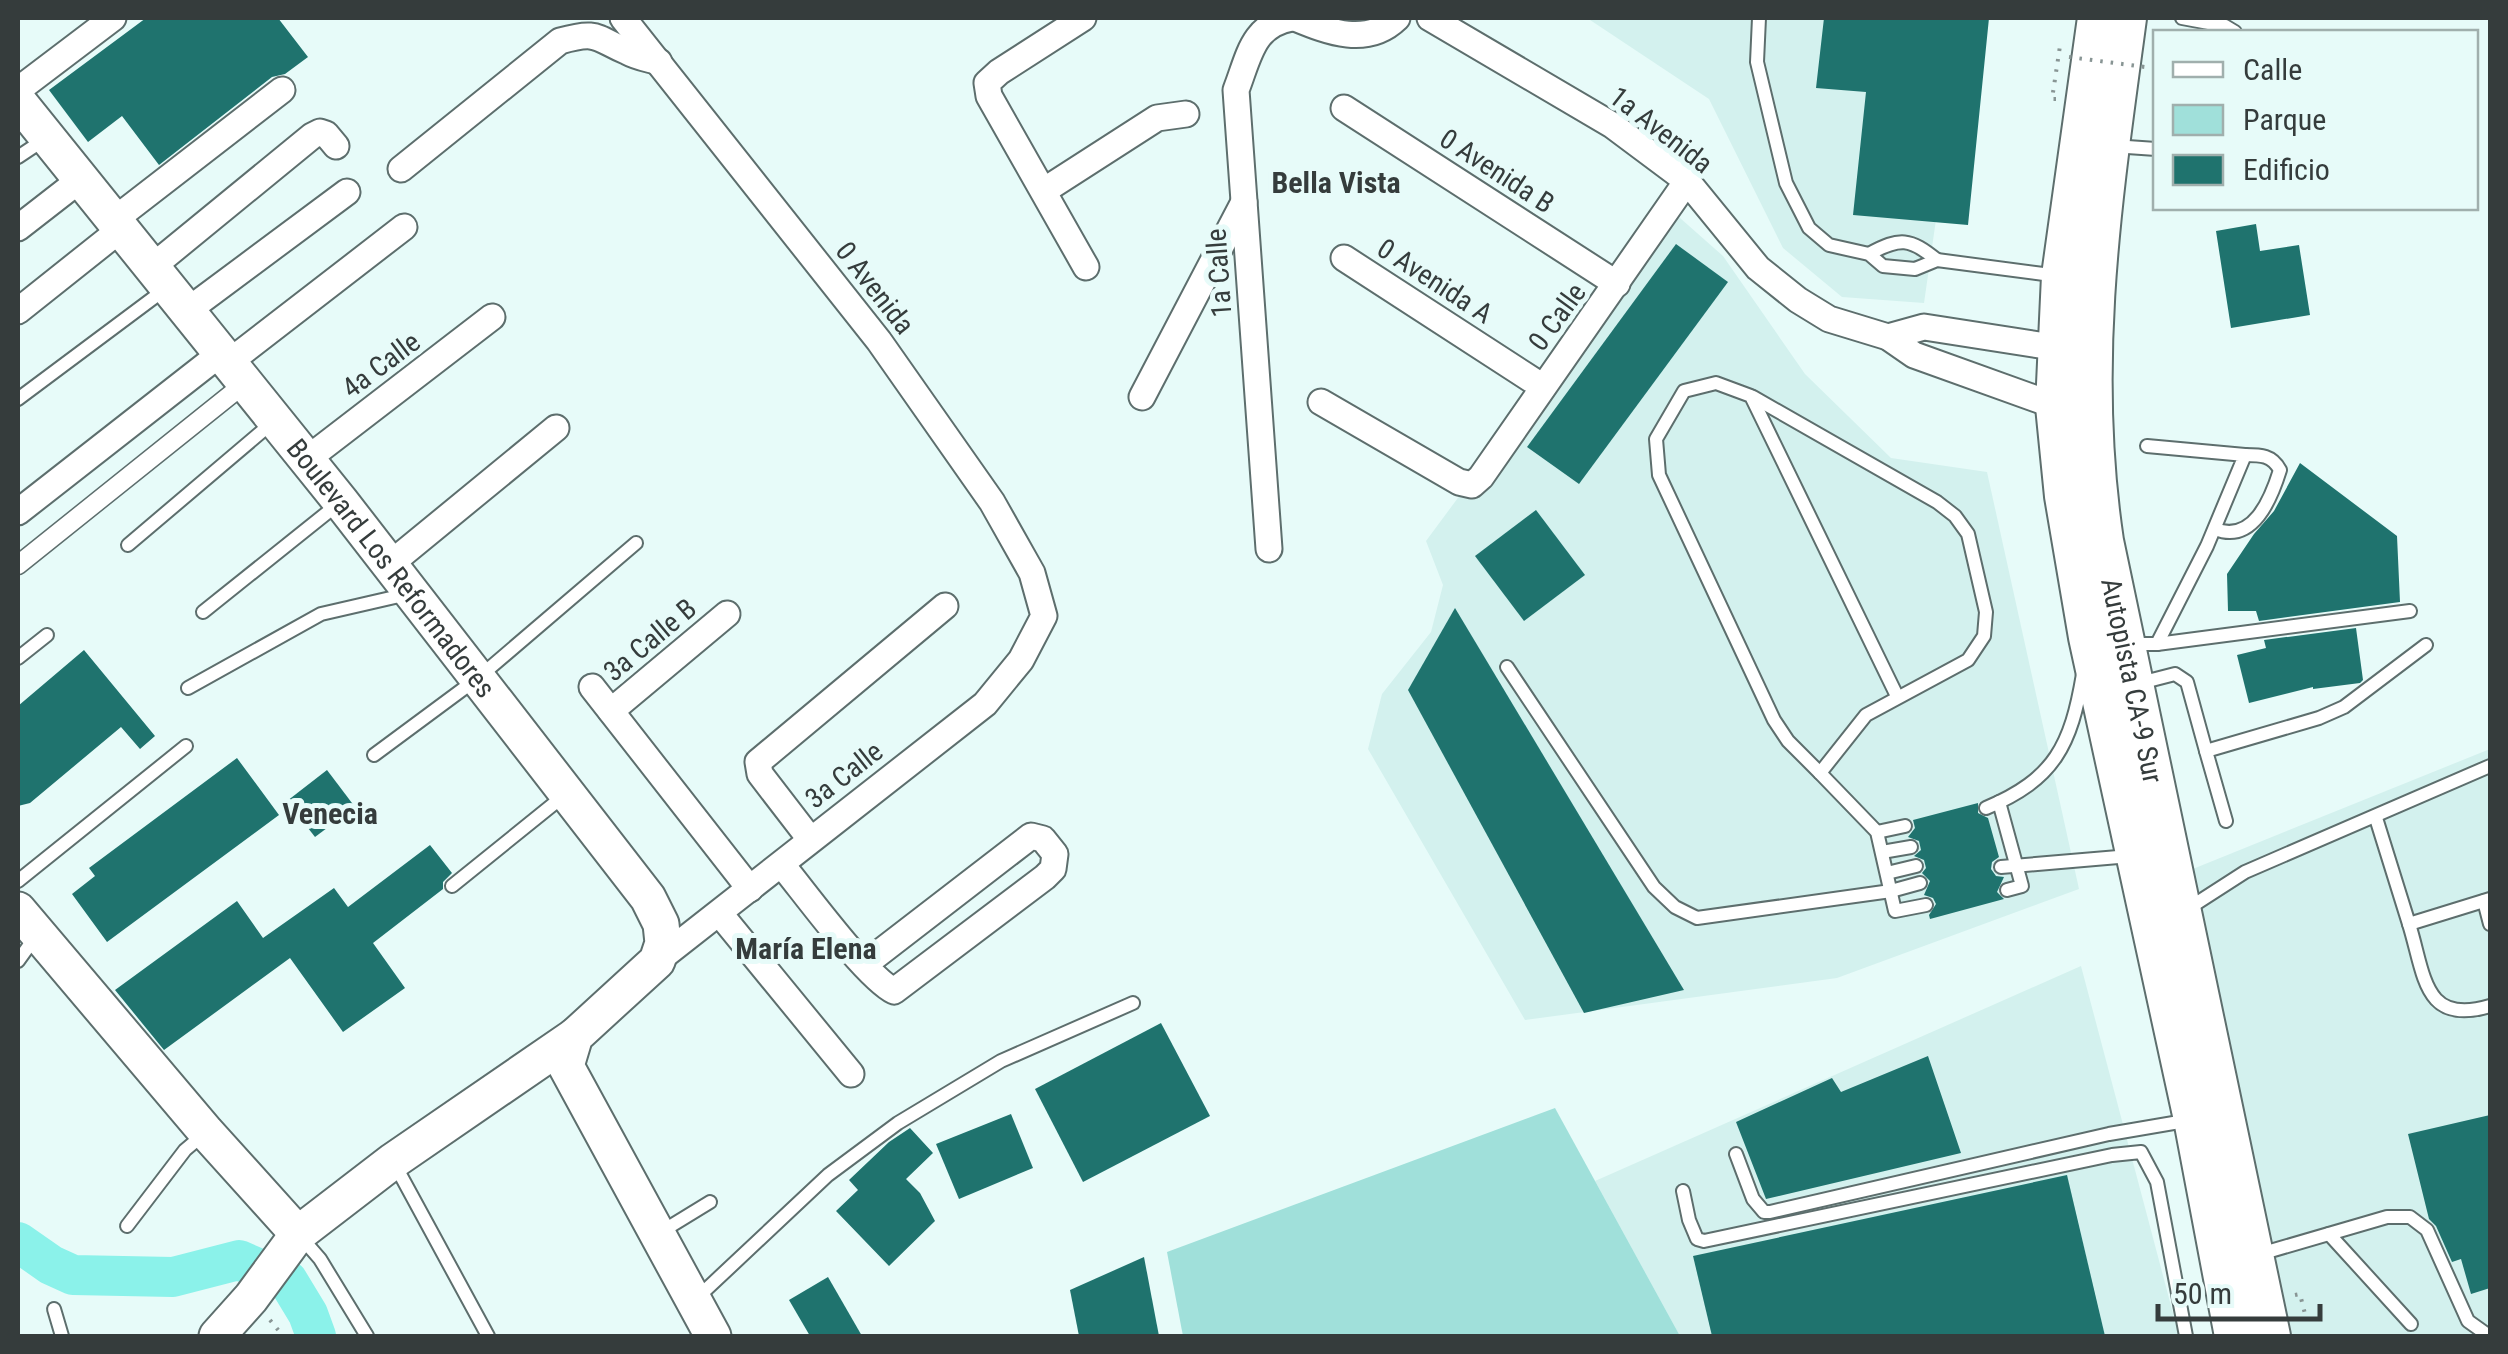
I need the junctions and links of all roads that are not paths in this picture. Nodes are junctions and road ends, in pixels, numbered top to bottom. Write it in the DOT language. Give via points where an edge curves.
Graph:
graph roads {
  1 [pos="113,18"];
  2 [pos="623,18"];
  3 [pos="1082,18"];
  4 [pos="1293,18"];
  5 [pos="1397,18"];
  6 [pos="1430,18"];
  7 [pos="1759,18"];
  8 [pos="2098,18"];
  9 [pos="2126,18"];
  10 [pos="2182,18"];
  11 [pos="2232,30"];
  12 [pos="660,62"];
  13 [pos="18,90"];
  14 [pos="282,90"];
  15 [pos="18,102"];
  16 [pos="1344,108"];
  17 [pos="1186,114"];
  18 [pos="47,138"];
  19 [pos="336,146"];
  20 [pos="2108,146"];
  21 [pos="2153,150"];
  22 [pos="18,157"];
  23 [pos="401,169"];
  24 [pos="81,179"];
  25 [pos="1687,181"];
  26 [pos="1045,190"];
  27 [pos="347,192"];
  28 [pos="1244,202"];
  29 [pos="118,224"];
  30 [pos="18,228"];
  31 [pos="404,228"];
  32 [pos="1869,254"];
  33 [pos="1344,258"];
  34 [pos="1937,260"];
  35 [pos="1086,267"];
  36 [pos="2062,276"];
  37 [pos="1617,284"];
  38 [pos="169,288"];
  39 [pos="18,311"];
  40 [pos="492,317"];
  41 [pos="1888,337"];
  42 [pos="2059,348"];
  43 [pos="231,367"];
  44 [pos="1544,387"];
  45 [pos="1751,396"];
  46 [pos="1142,397"];
  47 [pos="18,399"];
  48 [pos="1320,402"];
  49 [pos="2056,406"];
  50 [pos="275,421"];
  51 [pos="556,428"];
  52 [pos="2147,446"];
  53 [pos="2245,456"];
  54 [pos="306,460"];
  55 [pos="340,502"];
  56 [pos="18,512"];
  57 [pos="2215,529"];
  58 [pos="636,543"];
  59 [pos="128,545"];
  60 [pos="1269,549"];
  61 [pos="18,565"];
  62 [pos="389,565"];
  63 [pos="410,594"];
  64 [pos="945,606"];
  65 [pos="2410,611"];
  66 [pos="203,612"];
  67 [pos="727,614"];
  68 [pos="1044,616"];
  69 [pos="47,635"];
  70 [pos="2124,642"];
  71 [pos="2426,644"];
  72 [pos="18,658"];
  73 [pos="1507,666"];
  74 [pos="478,678"];
  75 [pos="2134,685"];
  76 [pos="188,688"];
  77 [pos="592,688"];
  78 [pos="1897,696"];
  79 [pos="612,711"];
  80 [pos="186,746"];
  81 [pos="2206,751"];
  82 [pos="374,755"];
  83 [pos="2490,766"];
  84 [pos="1820,773"];
  85 [pos="568,793"];
  86 [pos="2376,818"];
  87 [pos="2226,821"];
  88 [pos="1905,826"];
  89 [pos="1877,832"];
  90 [pos="810,839"];
  91 [pos="2011,844"];
  92 [pos="1911,847"];
  93 [pos="1996,847"];
  94 [pos="1882,852"];
  95 [pos="2137,856"];
  96 [pos="2017,864"];
  97 [pos="782,865"];
  98 [pos="1916,866"];
  99 [pos="2002,867"];
  100 [pos="1887,873"];
  101 [pos="18,881"];
  102 [pos="1920,884"];
  103 [pos="452,886"];
  104 [pos="750,890"];
  105 [pos="2007,890"];
  106 [pos="1891,891"];
  107 [pos="2487,900"];
  108 [pos="1926,905"];
  109 [pos="2183,912"];
  110 [pos="720,914"];
  111 [pos="2408,924"];
  112 [pos="2490,924"];
  113 [pos="23,928"];
  114 [pos="658,961"];
  115 [pos="864,964"];
  116 [pos="1133,1003"];
  117 [pos="2490,1006"];
  118 [pos="575,1036"];
  119 [pos="532,1066"];
  120 [pos="850,1074"];
  121 [pos="569,1076"];
  122 [pos="2194,1119"];
  123 [pos="206,1132"];
  124 [pos="1736,1154"];
  125 [pos="393,1161"];
  126 [pos="1683,1191"];
  127 [pos="710,1202"];
  128 [pos="127,1226"];
  129 [pos="658,1234"];
  130 [pos="2329,1234"];
  131 [pos="296,1238"];
  132 [pos="2254,1256"];
  133 [pos="694,1300"];
  134 [pos="54,1309"];
  135 [pos="2411,1324"];
  136 [pos="62,1336"];
  137 [pos="217,1336"];
  138 [pos="367,1336"];
  139 [pos="488,1336"];
  140 [pos="713,1336"];
  141 [pos="2186,1336"];
  142 [pos="2235,1336"];
  143 [pos="2270,1336"];
  144 [pos="2489,1336"];
  1 -- 13 [label="street"];
  2 -- 12 [label="street, 0 Avenida"];
  3 -- 26 [label="street" via="988,83 989,96"];
  4 -- 5 [label="street, 1a Calle" via="1361,36"];
  4 -- 28 [label="street, 1a Calle" via="1262,31 1236,90"];
  6 -- 25 [label="street, 1a Avenida" via="1612,125"];
  7 -- 32 [label="lane" via="1757,62 1786,183 1809,228 1829,244"];
  8 -- 36 [label="highway, Autopista CA-9 Sur"];
  9 -- 20 [label="highway, Autopista CA-9 Sur"];
  10 -- 11 [label="lane"];
  12 -- 23 [label="street" via="586,34 560,41"];
  12 -- 68 [label="street, 0 Avenida" via="879,341 992,502 1032,573"];
  14 -- 29 [label="street"];
  15 -- 18 [label="main road, Boulevard Los Reformadores"];
  16 -- 37 [label="street, 0 Avenida B"];
  17 -- 26 [label="street" via="1156,118"];
  18 -- 22 [label="lane"];
  18 -- 24 [label="main road, Boulevard Los Reformadores"];
  19 -- 38 [label="street" via="326,134 312,136"];
  20 -- 21 [label="lane"];
  20 -- 70 [label="highway, Autopista CA-9 Sur" via="2089,355 2092,470"];
  24 -- 29 [label="main road, Boulevard Los Reformadores"];
  24 -- 30 [label="street"];
  25 -- 37 [label="street, 0 Calle"];
  25 -- 41 [label="street, 1a Avenida" via="1758,268 1798,300"];
  26 -- 35 [label="street"];
  27 -- 38 [label="street"];
  28 -- 46 [label="street"];
  28 -- 60 [label="street, 1a Calle"];
  29 -- 38 [label="main road, Boulevard Los Reformadores"];
  29 -- 39 [label="street"];
  31 -- 43 [label="street"];
  32 -- 34 [label="lane" via="1884,266 1915,269"];
  32 -- 34 [label="lane" via="1890,242 1915,242"];
  33 -- 44 [label="street, 0 Avenida A"];
  34 -- 36 [label="lane"];
  36 -- 42 [label="highway, Autopista CA-9 Sur"];
  37 -- 44 [label="street, 0 Calle"];
  38 -- 43 [label="main road, Boulevard Los Reformadores"];
  38 -- 47 [label="lane"];
  40 -- 54 [label="street, 4a Calle"];
  41 -- 42 [label="street, 1a Avenida" via="1924,327"];
  41 -- 49 [label="street, 1a Avenida" via="1914,355"];
  42 -- 49 [label="highway, Autopista CA-9 Sur"];
  43 -- 50 [label="main road, Boulevard Los Reformadores"];
  43 -- 56 [label="street"];
  43 -- 61 [label="street"];
  44 -- 48 [label="street, 0 Calle" via="1472,485"];
  45 -- 78 [label="lane"];
  45 -- 78 [label="lane" via="1937,502 1968,534 1986,612 1984,636 1968,660"];
  45 -- 84 [label="lane" via="1716,382 1684,391 1656,439 1659,475 1782,732"];
  49 -- 70 [label="highway, Autopista CA-9 Sur" via="2065,496"];
  50 -- 54 [label="main road, Boulevard Los Reformadores"];
  50 -- 59 [label="lane"];
  51 -- 62 [label="street"];
  52 -- 53 [label="lane"];
  53 -- 57 [label="lane"];
  53 -- 57 [label="lane" via="2275,461 2280,470 2272,495 2241,531"];
  54 -- 55 [label="main road, Boulevard Los Reformadores"];
  55 -- 62 [label="main road, Boulevard Los Reformadores"];
  55 -- 66 [label="lane"];
  57 -- 70 [label="lane"];
  58 -- 74 [label="lane"];
  62 -- 63 [label="main road, Boulevard Los Reformadores"];
  63 -- 74 [label="main road, Boulevard Los Reformadores"];
  63 -- 76 [label="lane" via="322,614"];
  64 -- 90 [label="street" via="758,762 760,774"];
  65 -- 70 [label="lane"];
  67 -- 79 [label="street, 3a Calle B"];
  68 -- 90 [label="street, 3a Calle" via="1022,660 985,704"];
  69 -- 72 [label="lane"];
  70 -- 75 [label="highway, Autopista CA-9 Sur"];
  70 -- 91 [label="lane" via="2048,770 1992,805"];
  70 -- 95 [label="highway, Autopista CA-9 Sur"];
  71 -- 81 [label="lane" via="2344,708"];
  73 -- 106 [label="lane" via="1654,887 1675,907 1697,918"];
  74 -- 82 [label="lane"];
  74 -- 85 [label="main road, Boulevard Los Reformadores"];
  75 -- 81 [label="lane" via="2182,677"];
  75 -- 109 [label="highway, Autopista CA-9 Sur"];
  77 -- 79 [label="street"];
  78 -- 84 [label="lane" via="1866,714"];
  79 -- 104 [label="street"];
  80 -- 101 [label="lane"];
  81 -- 87 [label="lane"];
  83 -- 86 [label="lane"];
  84 -- 89 [label="lane"];
  85 -- 103 [label="lane"];
  85 -- 114 [label="main road, Boulevard Los Reformadores" via="648,898 661,924"];
  86 -- 109 [label="lane" via="2245,872"];
  86 -- 111 [label="lane"];
  88 -- 89 [label="lane"];
  89 -- 94 [label="lane"];
  90 -- 97 [label="street, 3a Calle"];
  91 -- 93 [label="lane"];
  91 -- 96 [label="lane"];
  92 -- 94 [label="lane"];
  94 -- 100 [label="lane"];
  95 -- 96 [label="lane"];
  95 -- 122 [label="highway, Autopista CA-9 Sur"];
  96 -- 99 [label="lane"];
  96 -- 105 [label="lane" via="2022,886"];
  97 -- 104 [label="street, 3a Calle"];
  97 -- 115 [label="street"];
  98 -- 100 [label="lane"];
  100 -- 106 [label="lane"];
  102 -- 106 [label="lane"];
  104 -- 110 [label="street, 3a Calle"];
  106 -- 108 [label="lane" via="1895,911"];
  107 -- 111 [label="lane"];
  107 -- 112 [label="lane"];
  109 -- 132 [label="highway, Autopista CA-9 Sur"];
  110 -- 114 [label="street, 3a Calle"];
  110 -- 120 [label="street"];
  111 -- 117 [label="lane" via="2432,996 2460,1013"];
  113 -- 123 [label="main road"];
  114 -- 118 [label="main road"];
  115 -- 115 [label="street" via="1031,836 1055,854 1045,877 904,987 885,987"];
  116 -- 133 [label="lane" via="1002,1061 898,1123 828,1176"];
  118 -- 119 [label="main road"];
  118 -- 121 [label="main road"];
  119 -- 121 [label="main road"];
  119 -- 125 [label="main road"];
  121 -- 129 [label="main road"];
  122 -- 124 [label="lane" via="1770,1212 1752,1198"];
  122 -- 142 [label="highway, Autopista CA-9 Sur"];
  123 -- 128 [label="lane"];
  123 -- 131 [label="main road"];
  125 -- 131 [label="main road"];
  125 -- 139 [label="lane"];
  126 -- 141 [label="lane" via="1692,1230 1704,1241 2141,1152 2157,1182"];
  127 -- 129 [label="lane"];
  129 -- 133 [label="main road"];
  130 -- 132 [label="lane"];
  130 -- 135 [label="lane"];
  130 -- 144 [label="lane" via="2410,1217 2427,1230 2468,1320"];
  131 -- 137 [label="main road"];
  131 -- 138 [label="lane" via="320,1259"];
  132 -- 143 [label="highway, Autopista CA-9 Sur"];
  133 -- 140 [label="main road"];
  134 -- 136 [label="lane"];
}
